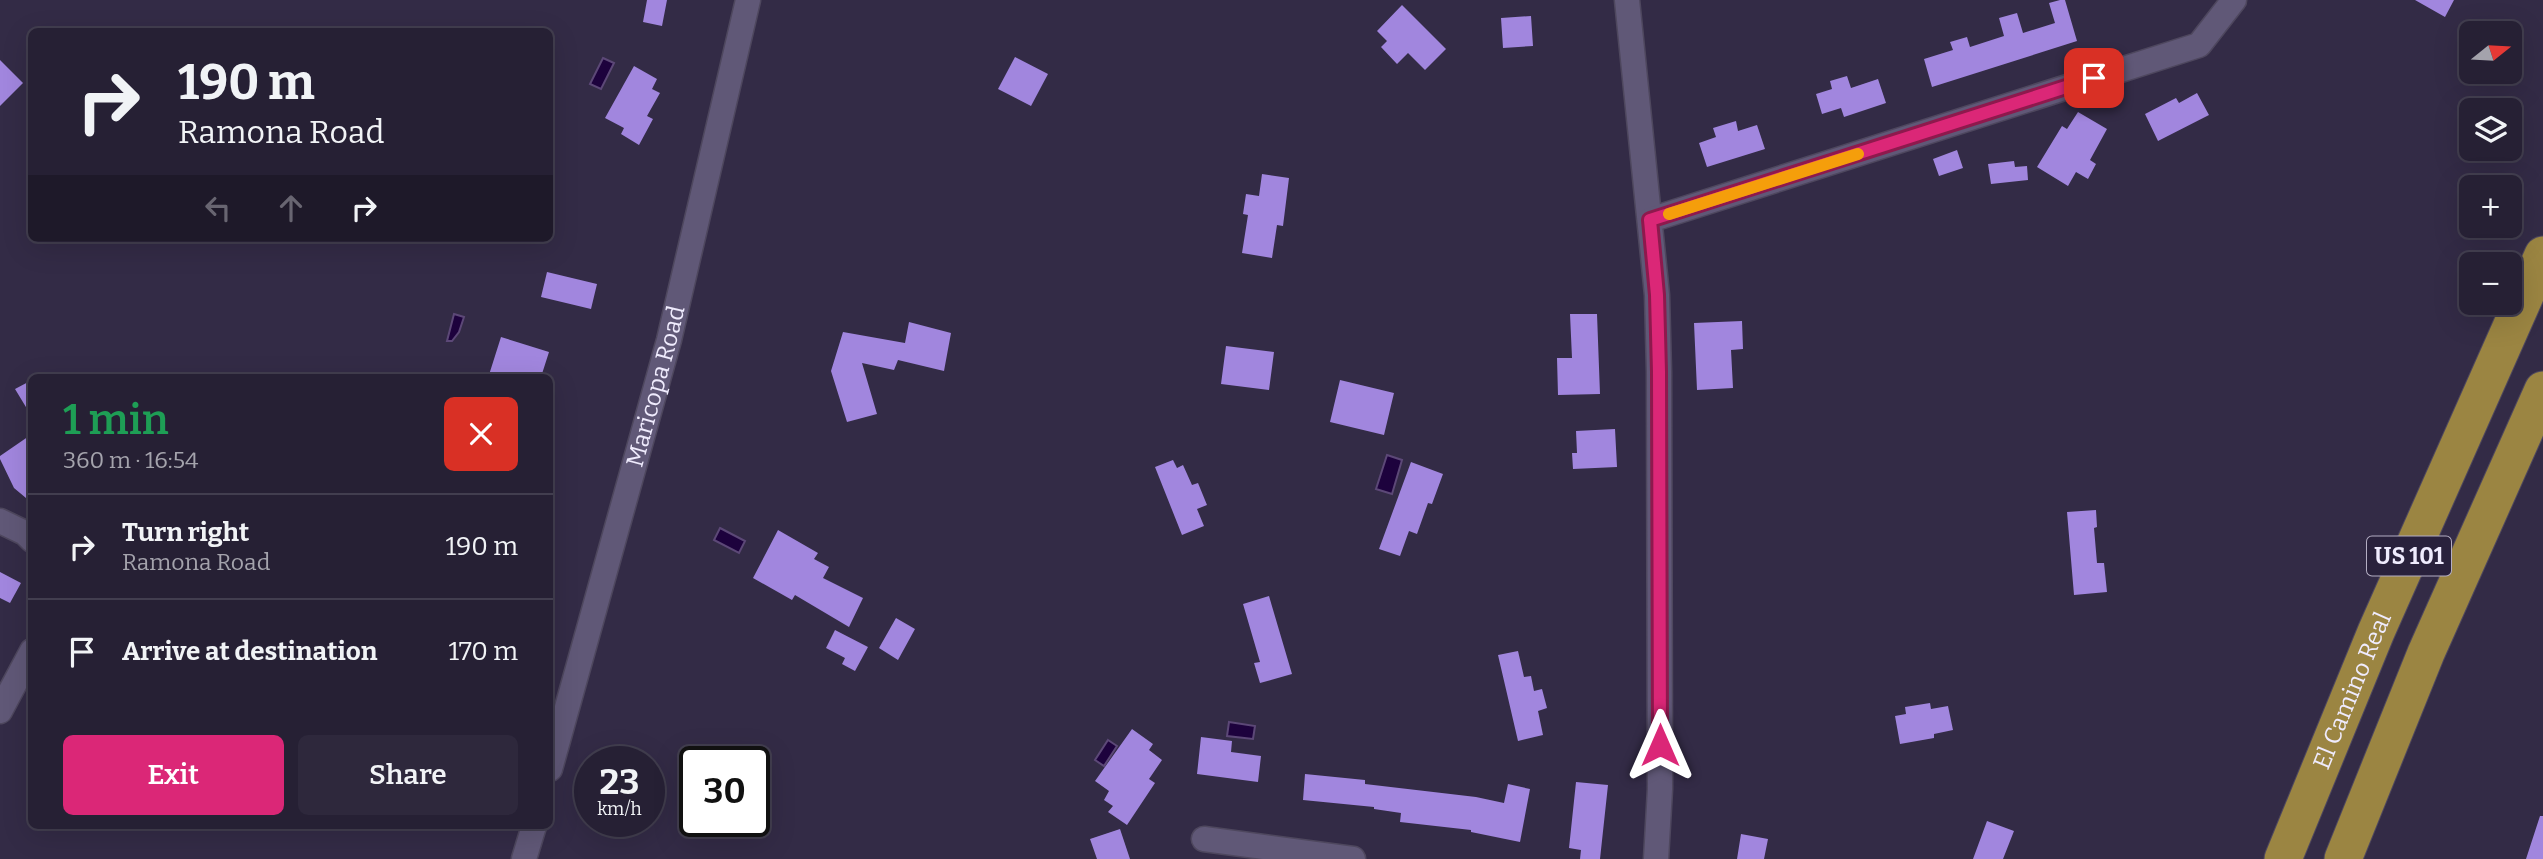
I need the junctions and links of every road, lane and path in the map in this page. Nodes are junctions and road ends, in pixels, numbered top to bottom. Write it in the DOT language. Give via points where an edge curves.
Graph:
graph roads {
  1 [pos="748,0"];
  2 [pos="1627,0"];
  3 [pos="2234,0"];
  4 [pos="1650,220"];
  5 [pos="2543,255"];
  6 [pos="2543,390"];
  7 [pos="0,522"];
  8 [pos="28,535"];
  9 [pos="28,658"];
  10 [pos="0,711"];
  11 [pos="553,758"];
  12 [pos="533,829"];
  13 [pos="1205,839"];
  14 [pos="524,859"];
  15 [pos="1353,859"];
  16 [pos="1656,859"];
  17 [pos="2283,859"];
  18 [pos="2343,859"];
  1 -- 11 [label="street, Maricopa Road" via="670,340"];
  2 -- 4 [label="street"];
  3 -- 4 [label="street" via="2199,45"];
  4 -- 16 [label="street" via="1659,386 1660,789"];
  5 -- 17 [label="highway, El Camino Real / US 101" via="2376,632"];
  6 -- 18 [label="highway, US 101" via="2426,653"];
  7 -- 8 [label="street"];
  9 -- 10 [label="street"];
  12 -- 14 [label="street"];
  13 -- 15 [label="street"];
}
